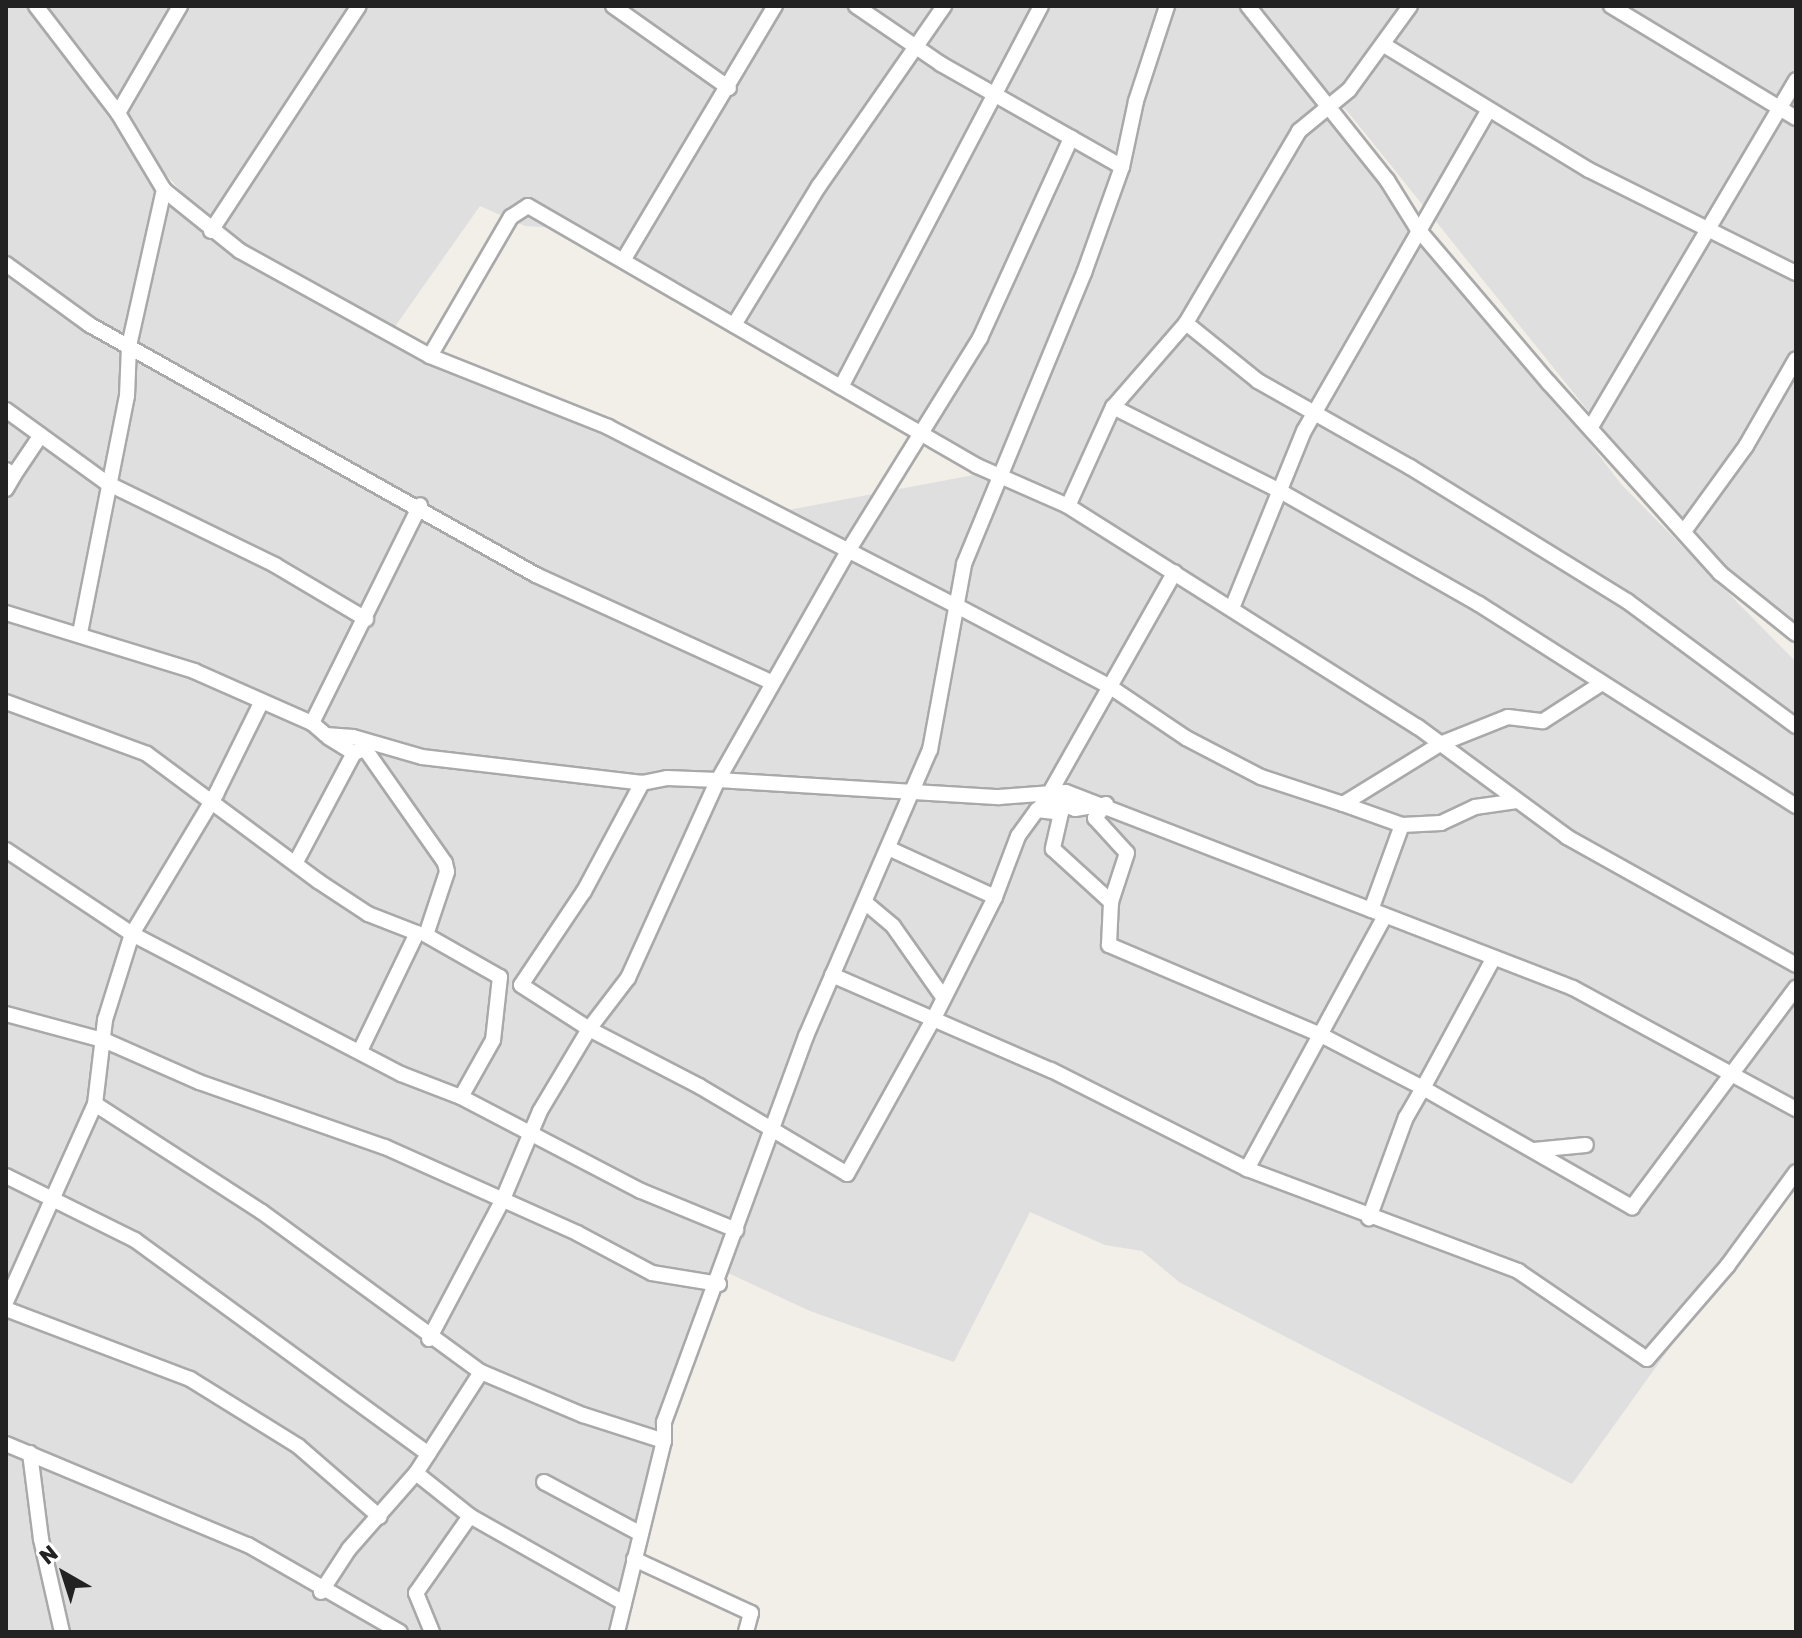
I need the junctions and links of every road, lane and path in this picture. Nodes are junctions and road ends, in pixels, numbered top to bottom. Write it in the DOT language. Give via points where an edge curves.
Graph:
graph roads {
  1 [pos="36,6"];
  2 [pos="180,6"];
  3 [pos="359,6"];
  4 [pos="613,6"];
  5 [pos="775,6"];
  6 [pos="856,6"];
  7 [pos="944,6"];
  8 [pos="1041,6"];
  9 [pos="1167,6"];
  10 [pos="1248,6"];
  11 [pos="1410,6"];
  12 [pos="1611,6"];
  13 [pos="1384,45"];
  14 [pos="918,48"];
  15 [pos="1796,80"];
  16 [pos="729,88"];
  17 [pos="996,96"];
  18 [pos="1328,106"];
  19 [pos="1779,108"];
  20 [pos="1488,111"];
  21 [pos="118,113"];
  22 [pos="1796,118"];
  23 [pos="1071,138"];
  24 [pos="1122,167"];
  25 [pos="164,190"];
  26 [pos="1417,228"];
  27 [pos="211,231"];
  28 [pos="1708,231"];
  29 [pos="624,259"];
  30 [pos="6,264"];
  31 [pos="1796,273"];
  32 [pos="1186,323"];
  33 [pos="734,325"];
  34 [pos="129,346"];
  35 [pos="430,356"];
  36 [pos="1796,359"];
  37 [pos="841,387"];
  38 [pos="1113,407"];
  39 [pos="6,410"];
  40 [pos="1314,412"];
  41 [pos="1591,427"];
  42 [pos="920,431"];
  43 [pos="41,435"];
  44 [pos="10,473"];
  45 [pos="1003,477"];
  46 [pos="107,483"];
  47 [pos="6,489"];
  48 [pos="1280,491"];
  49 [pos="420,505"];
  50 [pos="1068,506"];
  51 [pos="1685,530"];
  52 [pos="848,551"];
  53 [pos="1175,572"];
  54 [pos="957,606"];
  55 [pos="1232,608"];
  56 [pos="6,613"];
  57 [pos="366,619"];
  58 [pos="80,633"];
  59 [pos="1796,634"];
  60 [pos="773,683"];
  61 [pos="1602,683"];
  62 [pos="1109,686"];
  63 [pos="6,702"];
  64 [pos="261,703"];
  65 [pos="312,723"];
  66 [pos="1796,726"];
  67 [pos="326,735"];
  68 [pos="1440,744"];
  69 [pos="354,753"];
  70 [pos="718,780"];
  71 [pos="642,783"];
  72 [pos="1052,789"];
  73 [pos="908,794"];
  74 [pos="209,798"];
  75 [pos="1517,801"];
  76 [pos="1106,804"];
  77 [pos="1343,804"];
  78 [pos="1796,806"];
  79 [pos="1037,810"];
  80 [pos="1402,825"];
  81 [pos="888,848"];
  82 [pos="6,850"];
  83 [pos="296,862"];
  84 [pos="995,897"];
  85 [pos="1111,902"];
  86 [pos="867,904"];
  87 [pos="1378,913"];
  88 [pos="417,933"];
  89 [pos="132,934"];
  90 [pos="1492,961"];
  91 [pos="1796,965"];
  92 [pos="832,975"];
  93 [pos="500,977"];
  94 [pos="1796,988"];
  95 [pos="943,997"];
  96 [pos="6,1014"];
  97 [pos="935,1016"];
  98 [pos="589,1029"];
  99 [pos="1319,1034"];
  100 [pos="106,1041"];
  101 [pos="360,1051"];
  102 [pos="1734,1073"];
  103 [pos="1423,1088"];
  104 [pos="461,1097"];
  105 [pos="95,1104"];
  106 [pos="1796,1109"];
  107 [pos="771,1132"];
  108 [pos="529,1135"];
  109 [pos="1586,1145"];
  110 [pos="1532,1150"];
  111 [pos="1247,1169"];
  112 [pos="1796,1172"];
  113 [pos="6,1176"];
  114 [pos="53,1197"];
  115 [pos="503,1199"];
  116 [pos="1369,1218"];
  117 [pos="736,1230"];
  118 [pos="719,1284"];
  119 [pos="6,1302"];
  120 [pos="6,1309"];
  121 [pos="429,1339"];
  122 [pos="481,1372"];
  123 [pos="664,1441"];
  124 [pos="6,1444"];
  125 [pos="30,1453"];
  126 [pos="428,1454"];
  127 [pos="416,1473"];
  128 [pos="544,1482"];
  129 [pos="470,1516"];
  130 [pos="380,1517"];
  131 [pos="639,1533"];
  132 [pos="634,1559"];
  133 [pos="321,1592"];
  134 [pos="624,1603"];
  135 [pos="62,1632"];
  136 [pos="400,1632"];
  137 [pos="432,1632"];
  138 [pos="617,1632"];
  139 [pos="746,1632"];
  1 -- 21 [label="street"];
  2 -- 21 [label="street"];
  3 -- 27 [label="street"];
  4 -- 16 [label="street"];
  5 -- 16 [label="street"];
  6 -- 14 [label="street"];
  7 -- 14 [label="street"];
  8 -- 17 [label="street"];
  9 -- 24 [label="street" via="1136,101"];
  10 -- 18 [label="street"];
  11 -- 13 [label="street"];
  12 -- 19 [label="street"];
  13 -- 18 [label="street" via="1349,90"];
  13 -- 20 [label="street"];
  14 -- 17 [label="street"];
  14 -- 33 [label="street" via="819,186"];
  15 -- 19 [label="street"];
  16 -- 29 [label="street"];
  17 -- 23 [label="street"];
  17 -- 37 [label="street"];
  18 -- 26 [label="street" via="1387,180"];
  18 -- 32 [label="street" via="1299,131"];
  19 -- 22 [label="street"];
  19 -- 28 [label="street"];
  20 -- 26 [label="street"];
  20 -- 28 [label="street"];
  21 -- 25 [label="street"];
  23 -- 24 [label="street"];
  23 -- 42 [label="street" via="980,338"];
  24 -- 45 [label="street"];
  25 -- 27 [label="street"];
  25 -- 34 [label="street"];
  26 -- 40 [label="street"];
  26 -- 41 [label="street"];
  27 -- 35 [label="street"];
  28 -- 31 [label="street"];
  28 -- 41 [label="street"];
  29 -- 33 [label="street"];
  29 -- 35 [label="street" via="528,206 519,207"];
  30 -- 34 [label="street"];
  32 -- 38 [label="street"];
  32 -- 40 [label="street" via="1258,381"];
  33 -- 37 [label="street"];
  34 -- 46 [label="street" via="127,396"];
  34 -- 49 [label="street" via="346,470"];
  35 -- 52 [label="street" via="608,427"];
  36 -- 51 [label="street" via="1746,446"];
  37 -- 42 [label="street"];
  38 -- 48 [label="street"];
  38 -- 50 [label="street"];
  39 -- 43 [label="street"];
  40 -- 48 [label="street"];
  40 -- 66 [label="street" via="1627,601"];
  41 -- 51 [label="street"];
  42 -- 45 [label="street"];
  42 -- 52 [label="street"];
  43 -- 44 [label="street"];
  43 -- 46 [label="street"];
  44 -- 47 [label="street"];
  45 -- 50 [label="street"];
  45 -- 54 [label="street" via="980,516"];
  46 -- 57 [label="street" via="275,565"];
  46 -- 58 [label="street" via="107,509"];
  48 -- 55 [label="street"];
  48 -- 61 [label="street" via="1479,604"];
  49 -- 57 [label="street"];
  49 -- 60 [label="street" via="536,575"];
  50 -- 53 [label="street"];
  51 -- 59 [label="street" via="1720,573"];
  52 -- 54 [label="street"];
  52 -- 60 [label="street"];
  53 -- 55 [label="street"];
  53 -- 62 [label="street"];
  54 -- 62 [label="street"];
  54 -- 73 [label="street" via="930,750"];
  55 -- 68 [label="street"];
  56 -- 58 [label="street"];
  57 -- 65 [label="street"];
  58 -- 64 [label="street" via="194,671"];
  60 -- 70 [label="street"];
  61 -- 68 [label="street" via="1543,721 1508,717"];
  61 -- 78 [label="street"];
  62 -- 72 [label="street"];
  62 -- 77 [label="street" via="1186,738 1261,777"];
  63 -- 74 [label="street" via="147,754"];
  64 -- 65 [label="street"];
  64 -- 74 [label="street"];
  65 -- 67 [label="street"];
  67 -- 69 [label="street"];
  67 -- 71 [label="street" via="353,737 422,757"];
  68 -- 75 [label="street"];
  68 -- 77 [label="street"];
  69 -- 83 [label="street"];
  69 -- 93 [label="street" via="365,749 445,863 447,872 426,935"];
  70 -- 71 [label="street"];
  70 -- 73 [label="street"];
  70 -- 98 [label="street" via="628,978"];
  71 -- 98 [label="street" via="584,891 521,985"];
  72 -- 73 [label="street" via="999,797"];
  72 -- 76 [label="street"];
  73 -- 81 [label="street"];
  74 -- 83 [label="street"];
  74 -- 89 [label="street"];
  75 -- 80 [label="street" via="1475,807 1441,823"];
  75 -- 91 [label="street" via="1567,837"];
  76 -- 79 [label="street" via="1075,809 1048,800"];
  76 -- 85 [label="street" via="1095,818 1127,853"];
  76 -- 87 [label="street" via="1222,856 1316,885"];
  77 -- 80 [label="street"];
  79 -- 84 [label="street" via="1018,836"];
  79 -- 85 [label="street" via="1061,813 1053,849"];
  80 -- 87 [label="street"];
  81 -- 84 [label="street"];
  81 -- 86 [label="street"];
  82 -- 89 [label="street"];
  83 -- 88 [label="street" via="368,914"];
  84 -- 95 [label="street"];
  85 -- 99 [label="street" via="1109,945"];
  86 -- 92 [label="street"];
  86 -- 95 [label="street" via="893,926"];
  87 -- 90 [label="street"];
  87 -- 99 [label="street"];
  88 -- 93 [label="street"];
  88 -- 101 [label="street"];
  89 -- 100 [label="street" via="105,1020"];
  89 -- 101 [label="street"];
  90 -- 102 [label="street" via="1600,1000"];
  90 -- 103 [label="street"];
  92 -- 97 [label="street"];
  92 -- 107 [label="street"];
  93 -- 104 [label="street" via="493,1040"];
  94 -- 102 [label="street"];
  95 -- 97 [label="street"];
  96 -- 100 [label="street"];
  97 -- 107 [label="street" via="847,1174"];
  97 -- 111 [label="street"];
  98 -- 107 [label="street" via="699,1086"];
  98 -- 108 [label="street"];
  99 -- 103 [label="street"];
  99 -- 111 [label="street"];
  100 -- 105 [label="street"];
  100 -- 115 [label="street" via="199,1082 385,1147"];
  101 -- 104 [label="street"];
  102 -- 106 [label="street"];
  102 -- 110 [label="street" via="1632,1207"];
  103 -- 110 [label="street"];
  103 -- 116 [label="street" via="1406,1117"];
  104 -- 108 [label="street"];
  105 -- 114 [label="street"];
  105 -- 121 [label="street" via="262,1212"];
  107 -- 117 [label="street"];
  108 -- 115 [label="street"];
  108 -- 117 [label="street"];
  109 -- 110 [label="street"];
  111 -- 116 [label="street"];
  112 -- 116 [label="street" via="1728,1265 1647,1359 1518,1271"];
  113 -- 114 [label="street"];
  114 -- 119 [label="street"];
  114 -- 126 [label="street" via="135,1240"];
  115 -- 118 [label="street" via="652,1273"];
  115 -- 121 [label="street"];
  117 -- 118 [label="street"];
  118 -- 123 [label="street" via="664,1422"];
  120 -- 130 [label="street" via="190,1379 298,1446"];
  121 -- 122 [label="street"];
  122 -- 123 [label="street" via="583,1415"];
  122 -- 126 [label="street"];
  123 -- 131 [label="street"];
  124 -- 125 [label="street"];
  125 -- 133 [label="street" via="248,1545"];
  125 -- 135 [label="street" via="41,1539"];
  126 -- 127 [label="street"];
  127 -- 129 [label="street"];
  127 -- 130 [label="street"];
  128 -- 131 [label="street"];
  129 -- 134 [label="street"];
  129 -- 137 [label="street" via="416,1593"];
  130 -- 133 [label="street" via="349,1549"];
  131 -- 132 [label="street"];
  132 -- 134 [label="street"];
  132 -- 139 [label="street" via="751,1613"];
  133 -- 136 [label="street"];
  134 -- 138 [label="street"];
}
